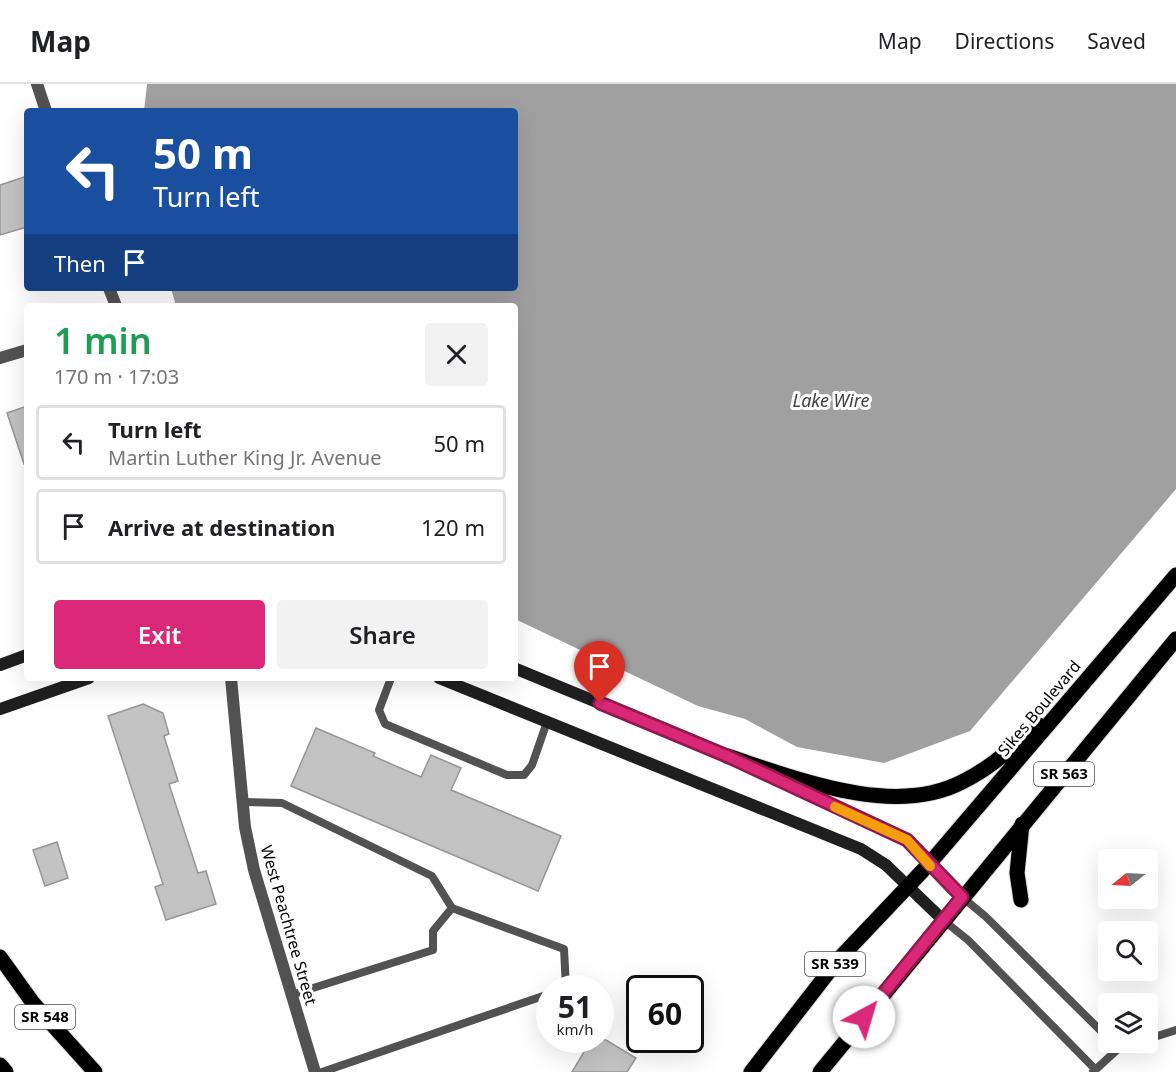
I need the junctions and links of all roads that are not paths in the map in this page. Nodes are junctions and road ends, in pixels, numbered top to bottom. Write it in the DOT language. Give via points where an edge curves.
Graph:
graph roads {
  1 [pos="37,84"];
  2 [pos="45,108"];
  3 [pos="24,351"];
  4 [pos="0,358"];
  5 [pos="1176,574"];
  6 [pos="1176,639"];
  7 [pos="24,656"];
  8 [pos="0,664"];
  9 [pos="518,670"];
  10 [pos="80,681"];
  11 [pos="231,681"];
  12 [pos="390,681"];
  13 [pos="446,681"];
  14 [pos="1070,700"];
  15 [pos="0,709"];
  16 [pos="547,722"];
  17 [pos="727,756"];
  18 [pos="243,802"];
  19 [pos="1022,824"];
  20 [pos="929,864"];
  21 [pos="907,885"];
  22 [pos="962,897"];
  23 [pos="1021,900"];
  24 [pos="452,908"];
  25 [pos="943,920"];
  26 [pos="0,957"];
  27 [pos="565,975"];
  28 [pos="291,995"];
  29 [pos="536,998"];
  30 [pos="1098,1028"];
  31 [pos="1176,1030"];
  32 [pos="1158,1036"];
  33 [pos="1109,1053"];
  34 [pos="0,1065"];
  35 [pos="1094,1070"];
  36 [pos="6,1072"];
  37 [pos="95,1072"];
  38 [pos="315,1072"];
  39 [pos="322,1072"];
  40 [pos="751,1072"];
  41 [pos="820,1072"];
  1 -- 2 [label="street"];
  3 -- 4 [label="street"];
  5 -- 14 [label="main road, Sikes Boulevard / SR 563"];
  6 -- 19 [label="main road, SR 563"];
  7 -- 8 [label="main road"];
  9 -- 17 [label="main road"];
  10 -- 15 [label="main road"];
  11 -- 18 [label="street, West Peachtree Street"];
  12 -- 16 [label="lane" via="379,710 385,724 507,775 524,776 532,765"];
  13 -- 16 [label="main road"];
  14 -- 17 [label="main road" via="986,768 960,783 924,793 878,796 832,790"];
  14 -- 20 [label="main road, Sikes Boulevard / SR 563"];
  16 -- 21 [label="main road" via="861,849"];
  17 -- 20 [label="main road" via="907,840"];
  18 -- 24 [label="lane" via="282,803 432,876"];
  18 -- 28 [label="street, West Peachtree Street" via="254,870"];
  19 -- 22 [label="main road, SR 563"];
  19 -- 23 [label="main road" via="1017,873"];
  20 -- 21 [label="main road, SR 539"];
  20 -- 22 [label="main road"];
  21 -- 25 [label="main road"];
  21 -- 40 [label="main road, SR 539" via="838,960"];
  22 -- 25 [label="main road, SR 563"];
  22 -- 30 [label="lane"];
  24 -- 27 [label="lane" via="564,949"];
  24 -- 28 [label="lane" via="433,931 433,950"];
  25 -- 35 [label="lane" via="968,940"];
  25 -- 41 [label="main road"];
  26 -- 37 [label="main road, SR 548" via="33,1003"];
  28 -- 38 [label="street, West Peachtree Street"];
  29 -- 39 [label="lane"];
  31 -- 32 [label="lane"];
  33 -- 35 [label="lane"];
  34 -- 36 [label="main road"];
}
